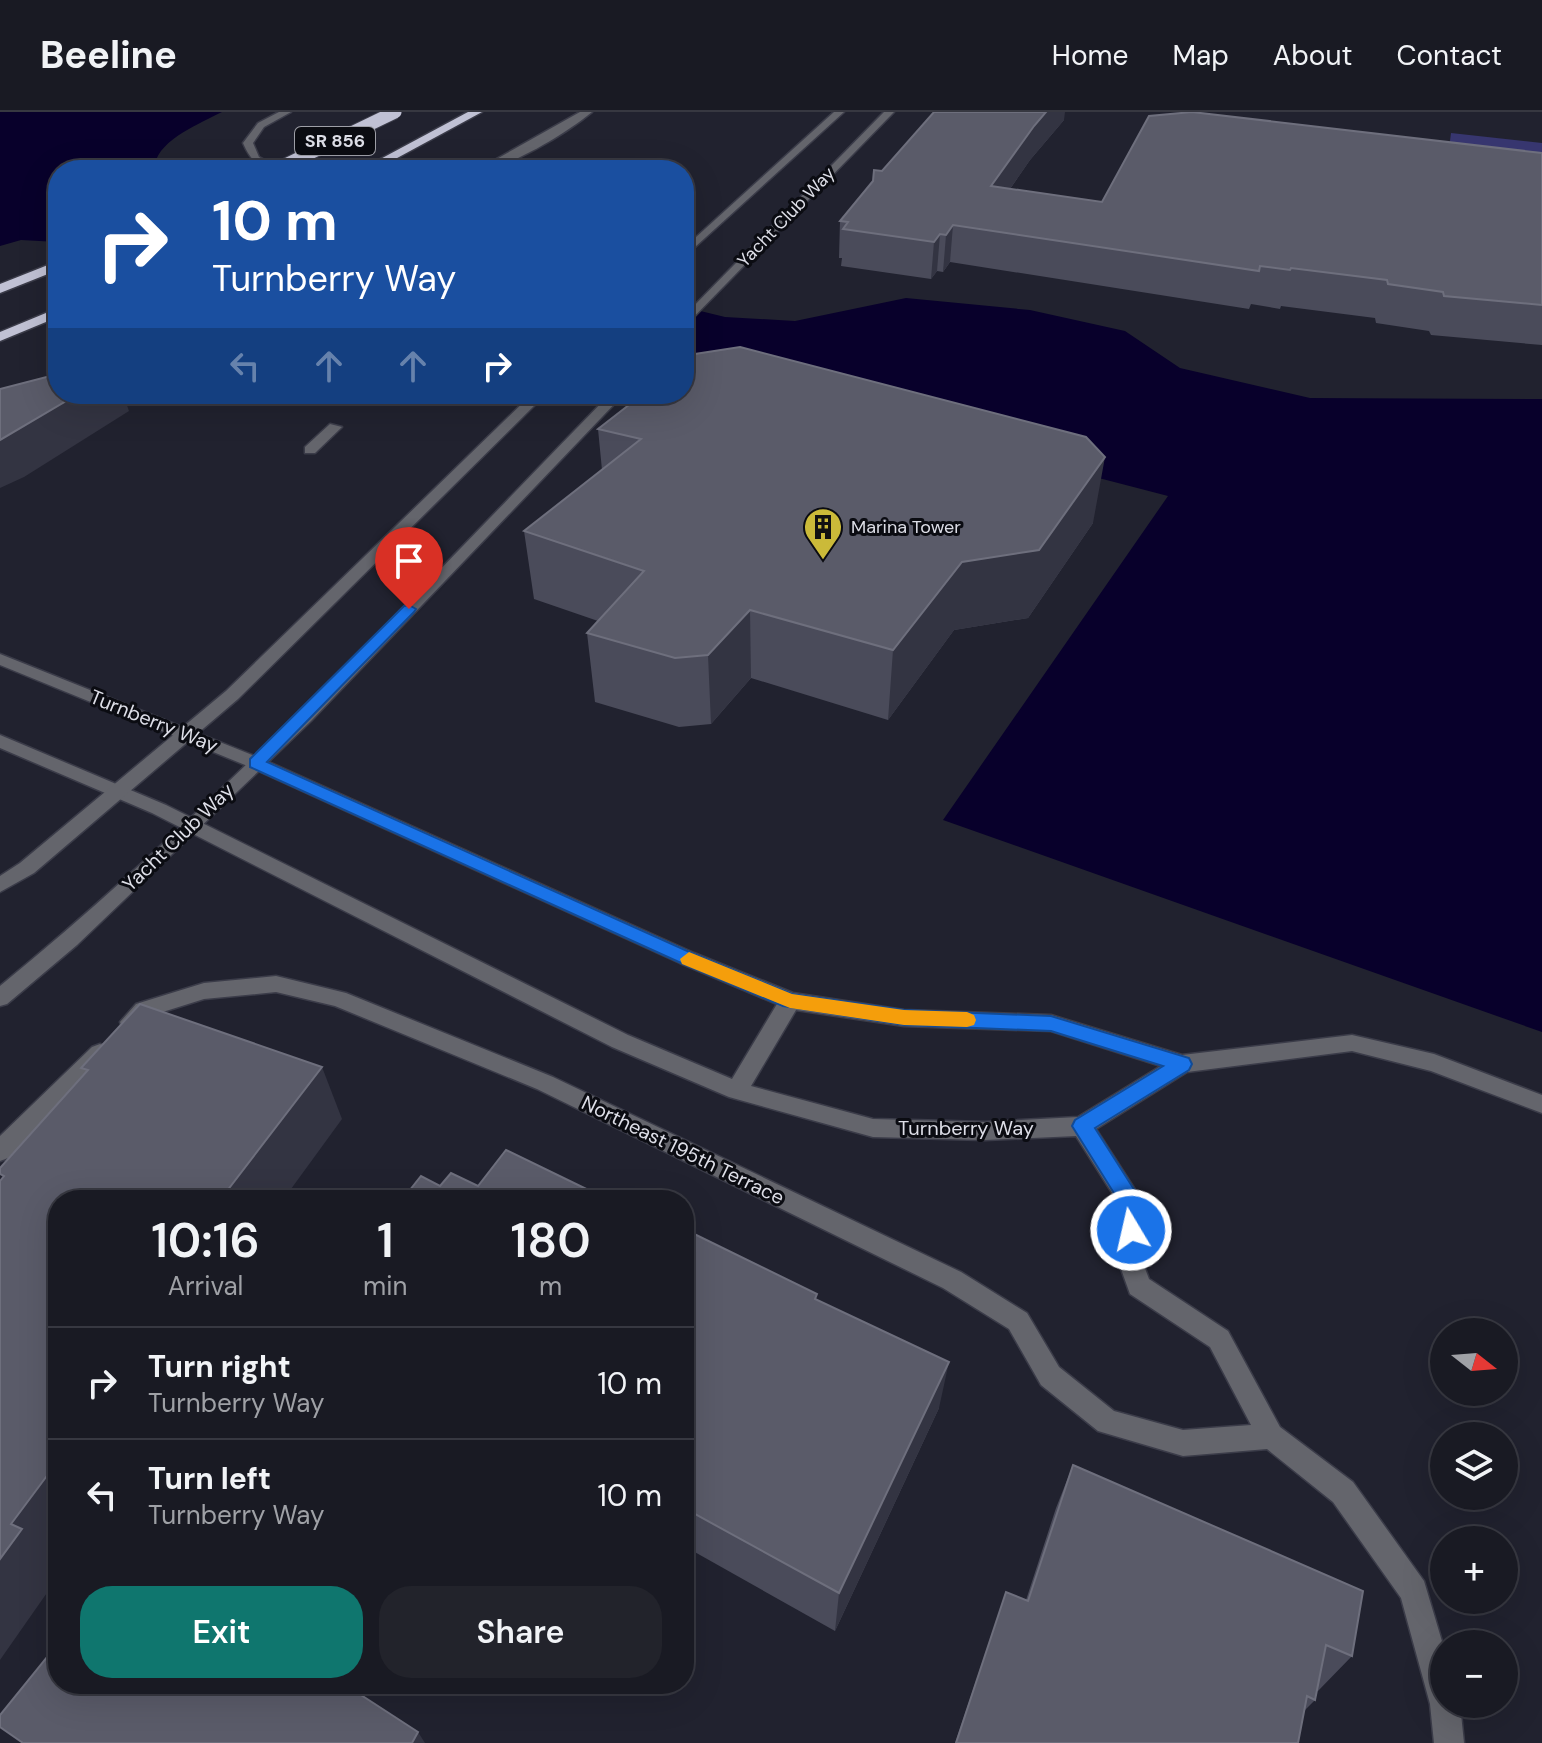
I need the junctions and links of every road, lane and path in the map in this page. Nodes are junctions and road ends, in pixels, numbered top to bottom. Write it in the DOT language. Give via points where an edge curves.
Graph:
graph roads {
  1 [pos="286,112"];
  2 [pos="395,112"];
  3 [pos="587,112"];
  4 [pos="839,112"];
  5 [pos="889,112"];
  6 [pos="471,115"];
  7 [pos="257,160"];
  8 [pos="297,160"];
  9 [pos="385,160"];
  10 [pos="502,160"];
  11 [pos="694,245"];
  12 [pos="48,269"];
  13 [pos="0,289"];
  14 [pos="694,313"];
  15 [pos="48,316"];
  16 [pos="0,337"];
  17 [pos="529,404"];
  18 [pos="607,404"];
  19 [pos="335,427"];
  20 [pos="310,450"];
  21 [pos="0,659"];
  22 [pos="187,735"];
  23 [pos="0,741"];
  24 [pos="256,763"];
  25 [pos="118,791"];
  26 [pos="190,825"];
  27 [pos="0,885"];
  28 [pos="0,998"];
  29 [pos="790,1001"];
  30 [pos="1182,1064"];
  31 [pos="737,1091"];
  32 [pos="1542,1104"];
  33 [pos="1082,1126"];
  34 [pos="0,1151"];
  35 [pos="1271,1436"];
  36 [pos="1430,1651"];
  37 [pos="1446,1718"];
  38 [pos="1449,1743"];
  1 -- 7 [label="street" via="261,125 248,143"];
  2 -- 8 [label="highway, SR 856, bridge"];
  3 -- 10 [label="street"];
  4 -- 11 [label="street, Yacht Club Way"];
  5 -- 14 [label="street, Yacht Club Way"];
  6 -- 9 [label="highway, SR 856"];
  12 -- 13 [label="highway"];
  15 -- 16 [label="highway"];
  17 -- 22 [label="street"];
  18 -- 24 [label="street, Yacht Club Way"];
  19 -- 20 [label="street"];
  21 -- 22 [label="street, Turnberry Way"];
  22 -- 24 [label="street, Turnberry Way"];
  22 -- 25 [label="street"];
  23 -- 25 [label="street, Turnberry Way"];
  24 -- 26 [label="street, Yacht Club Way"];
  24 -- 29 [label="street, Turnberry Way"];
  25 -- 26 [label="street, Turnberry Way"];
  25 -- 27 [label="street"];
  26 -- 28 [label="street, Yacht Club Way" via="70,940"];
  26 -- 31 [label="street, Turnberry Way" via="620,1041"];
  29 -- 30 [label="street, Turnberry Way" via="904,1018 1051,1023"];
  29 -- 31 [label="street"];
  30 -- 32 [label="street, Turnberry Way" via="1352,1043 1434,1063"];
  30 -- 33 [label="street, Turnberry Way"];
  31 -- 33 [label="street, Turnberry Way" via="873,1128 985,1131"];
  33 -- 35 [label="street" via="1133,1205 1128,1255 1139,1286 1219,1339"];
  34 -- 35 [label="street, Northeast 195th Terrace" via="143,1010 204,991 276,984 339,999 545,1083 952,1280 1018,1321 1050,1376 1107,1422 1183,1443"];
  35 -- 36 [label="street" via="1343,1492 1414,1591"];
  37 -- 38 [label="street"];
}
